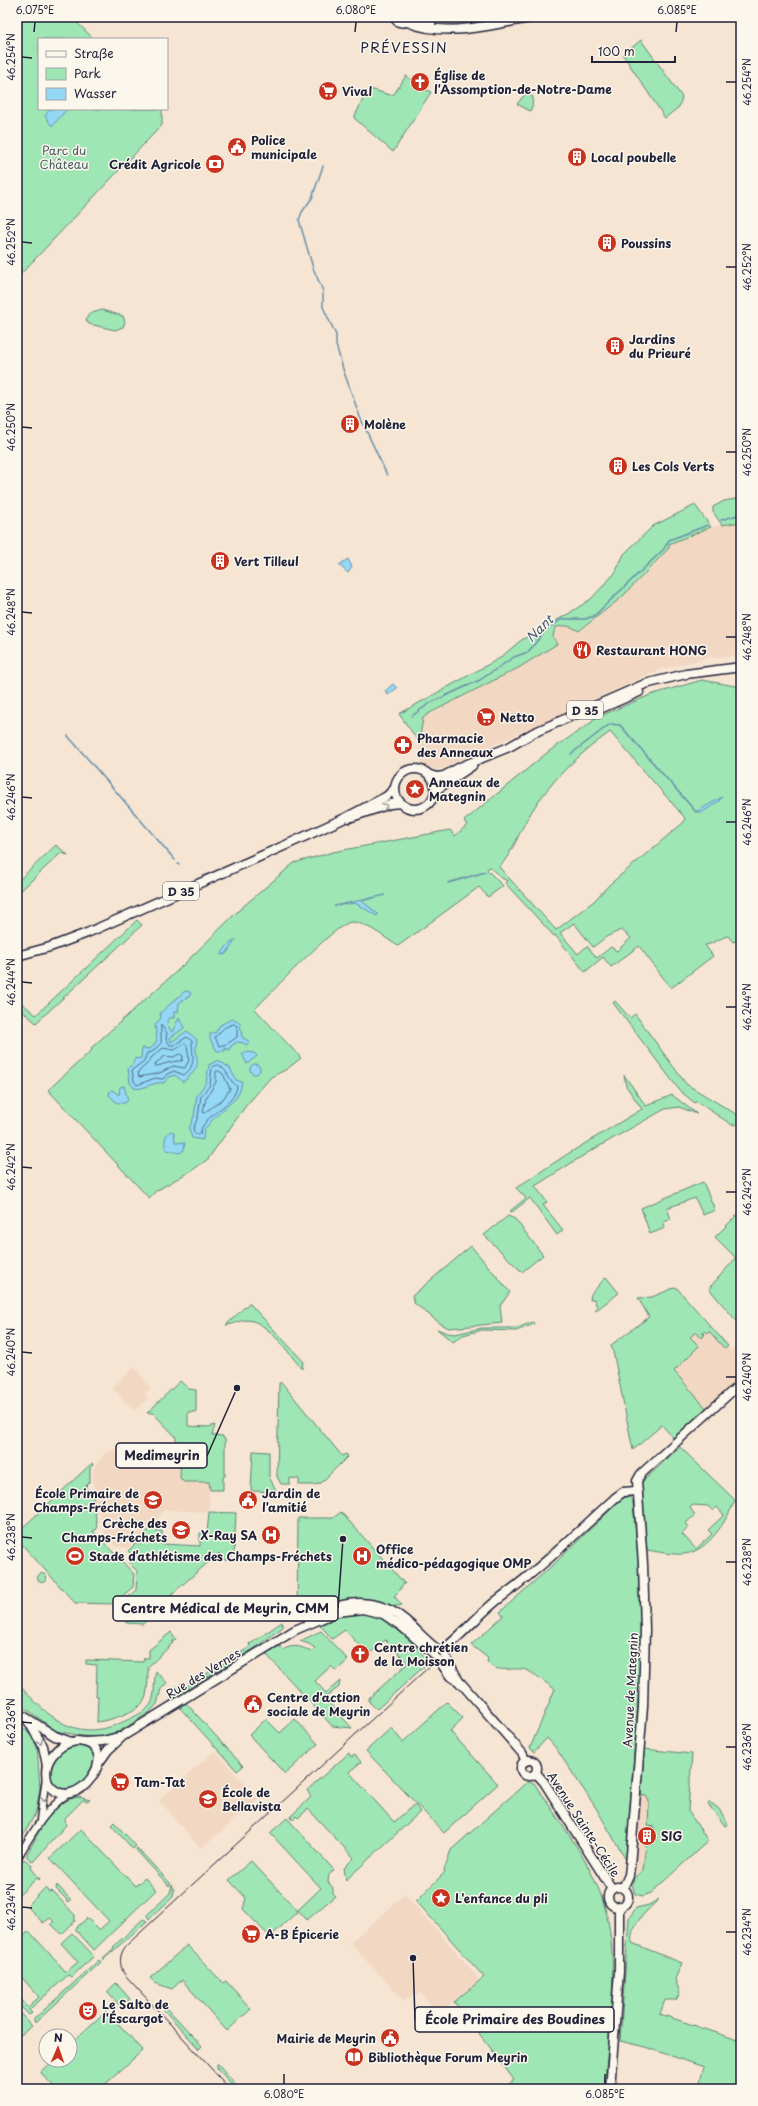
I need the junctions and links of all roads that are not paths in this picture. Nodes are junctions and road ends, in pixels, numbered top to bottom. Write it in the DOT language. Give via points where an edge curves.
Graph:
graph roads {
  1 [pos="394,17"];
  2 [pos="415,17"];
  3 [pos="537,17"];
  4 [pos="409,19"];
  5 [pos="486,25"];
  6 [pos="741,667"];
  7 [pos="729,670"];
  8 [pos="741,673"];
  9 [pos="484,758"];
  10 [pos="430,775"];
  11 [pos="395,788"];
  12 [pos="436,790"];
  13 [pos="401,803"];
  14 [pos="342,819"];
  15 [pos="17,956"];
  16 [pos="741,1383"];
  17 [pos="636,1491"];
  18 [pos="439,1653"];
  19 [pos="17,1712"];
  20 [pos="28,1721"];
  21 [pos="123,1736"];
  22 [pos="71,1742"];
  23 [pos="84,1742"];
  24 [pos="98,1764"];
  25 [pos="47,1766"];
  26 [pos="46,1776"];
  27 [pos="69,1793"];
  28 [pos="39,1822"];
  29 [pos="17,1859"];
  30 [pos="622,1888"];
  31 [pos="612,1889"];
  32 [pos="619,1906"];
  33 [pos="610,2089"];
  1 -- 4 [label="main road" via="400,23"];
  2 -- 5 [label="main road" via="437,25"];
  3 -- 5 [label="main road"];
  4 -- 5 [label="main road" via="429,29 445,30"];
  6 -- 7 [label="main road, D 35"];
  7 -- 8 [label="main road, D 35"];
  7 -- 9 [label="main road, D 35" via="686,674 645,684 533,733"];
  9 -- 10 [label="main road, D 35" via="460,766 444,776"];
  9 -- 12 [label="main road, D 35"];
  10 -- 11 [label="main road" via="419,769 409,770 399,777"];
  10 -- 12 [label="main road"];
  11 -- 13 [label="main road"];
  11 -- 14 [label="main road, D 35" via="387,796"];
  12 -- 13 [label="main road" via="431,801 423,808 413,809"];
  14 -- 13 [label="main road, D 35, one-way"];
  14 -- 15 [label="main road, D 35" via="80,936"];
  16 -- 17 [label="main road" via="641,1474"];
  17 -- 18 [label="main road" via="623,1492 615,1498 512,1592 500,1598"];
  17 -- 30 [label="main road, Avenue de Mategnin" via="644,1592 645,1672 629,1876"];
  18 -- 21 [label="main road, Rue des Vernes" via="394,1620 369,1610 337,1612 297,1628"];
  18 -- 31 [label="main road, Avenue Sainte-Cécile" via="450,1676 461,1683 522,1753 526,1761 535,1762 536,1773"];
  19 -- 20 [label="main road"];
  20 -- 22 [label="main road"];
  20 -- 25 [label="main road, one-way" via="43,1746"];
  21 -- 23 [label="main road, Rue des Vernes" via="104,1741"];
  21 -- 24 [label="main road, Rue des Vernes"];
  22 -- 23 [label="main road"];
  22 -- 25 [label="main road" via="56,1752"];
  23 -- 24 [label="main road" via="93,1747"];
  24 -- 27 [label="main road" via="95,1774 87,1784"];
  25 -- 26 [label="main road"];
  26 -- 27 [label="main road" via="52,1788"];
  26 -- 28 [label="street, one-way"];
  27 -- 28 [label="street" via="52,1805"];
  28 -- 29 [label="street"];
  30 -- 31 [label="main road"];
  30 -- 32 [label="main road" via="628,1898"];
  31 -- 32 [label="main road" via="608,1899 613,1905"];
  32 -- 33 [label="main road" via="619,1972"];
}
